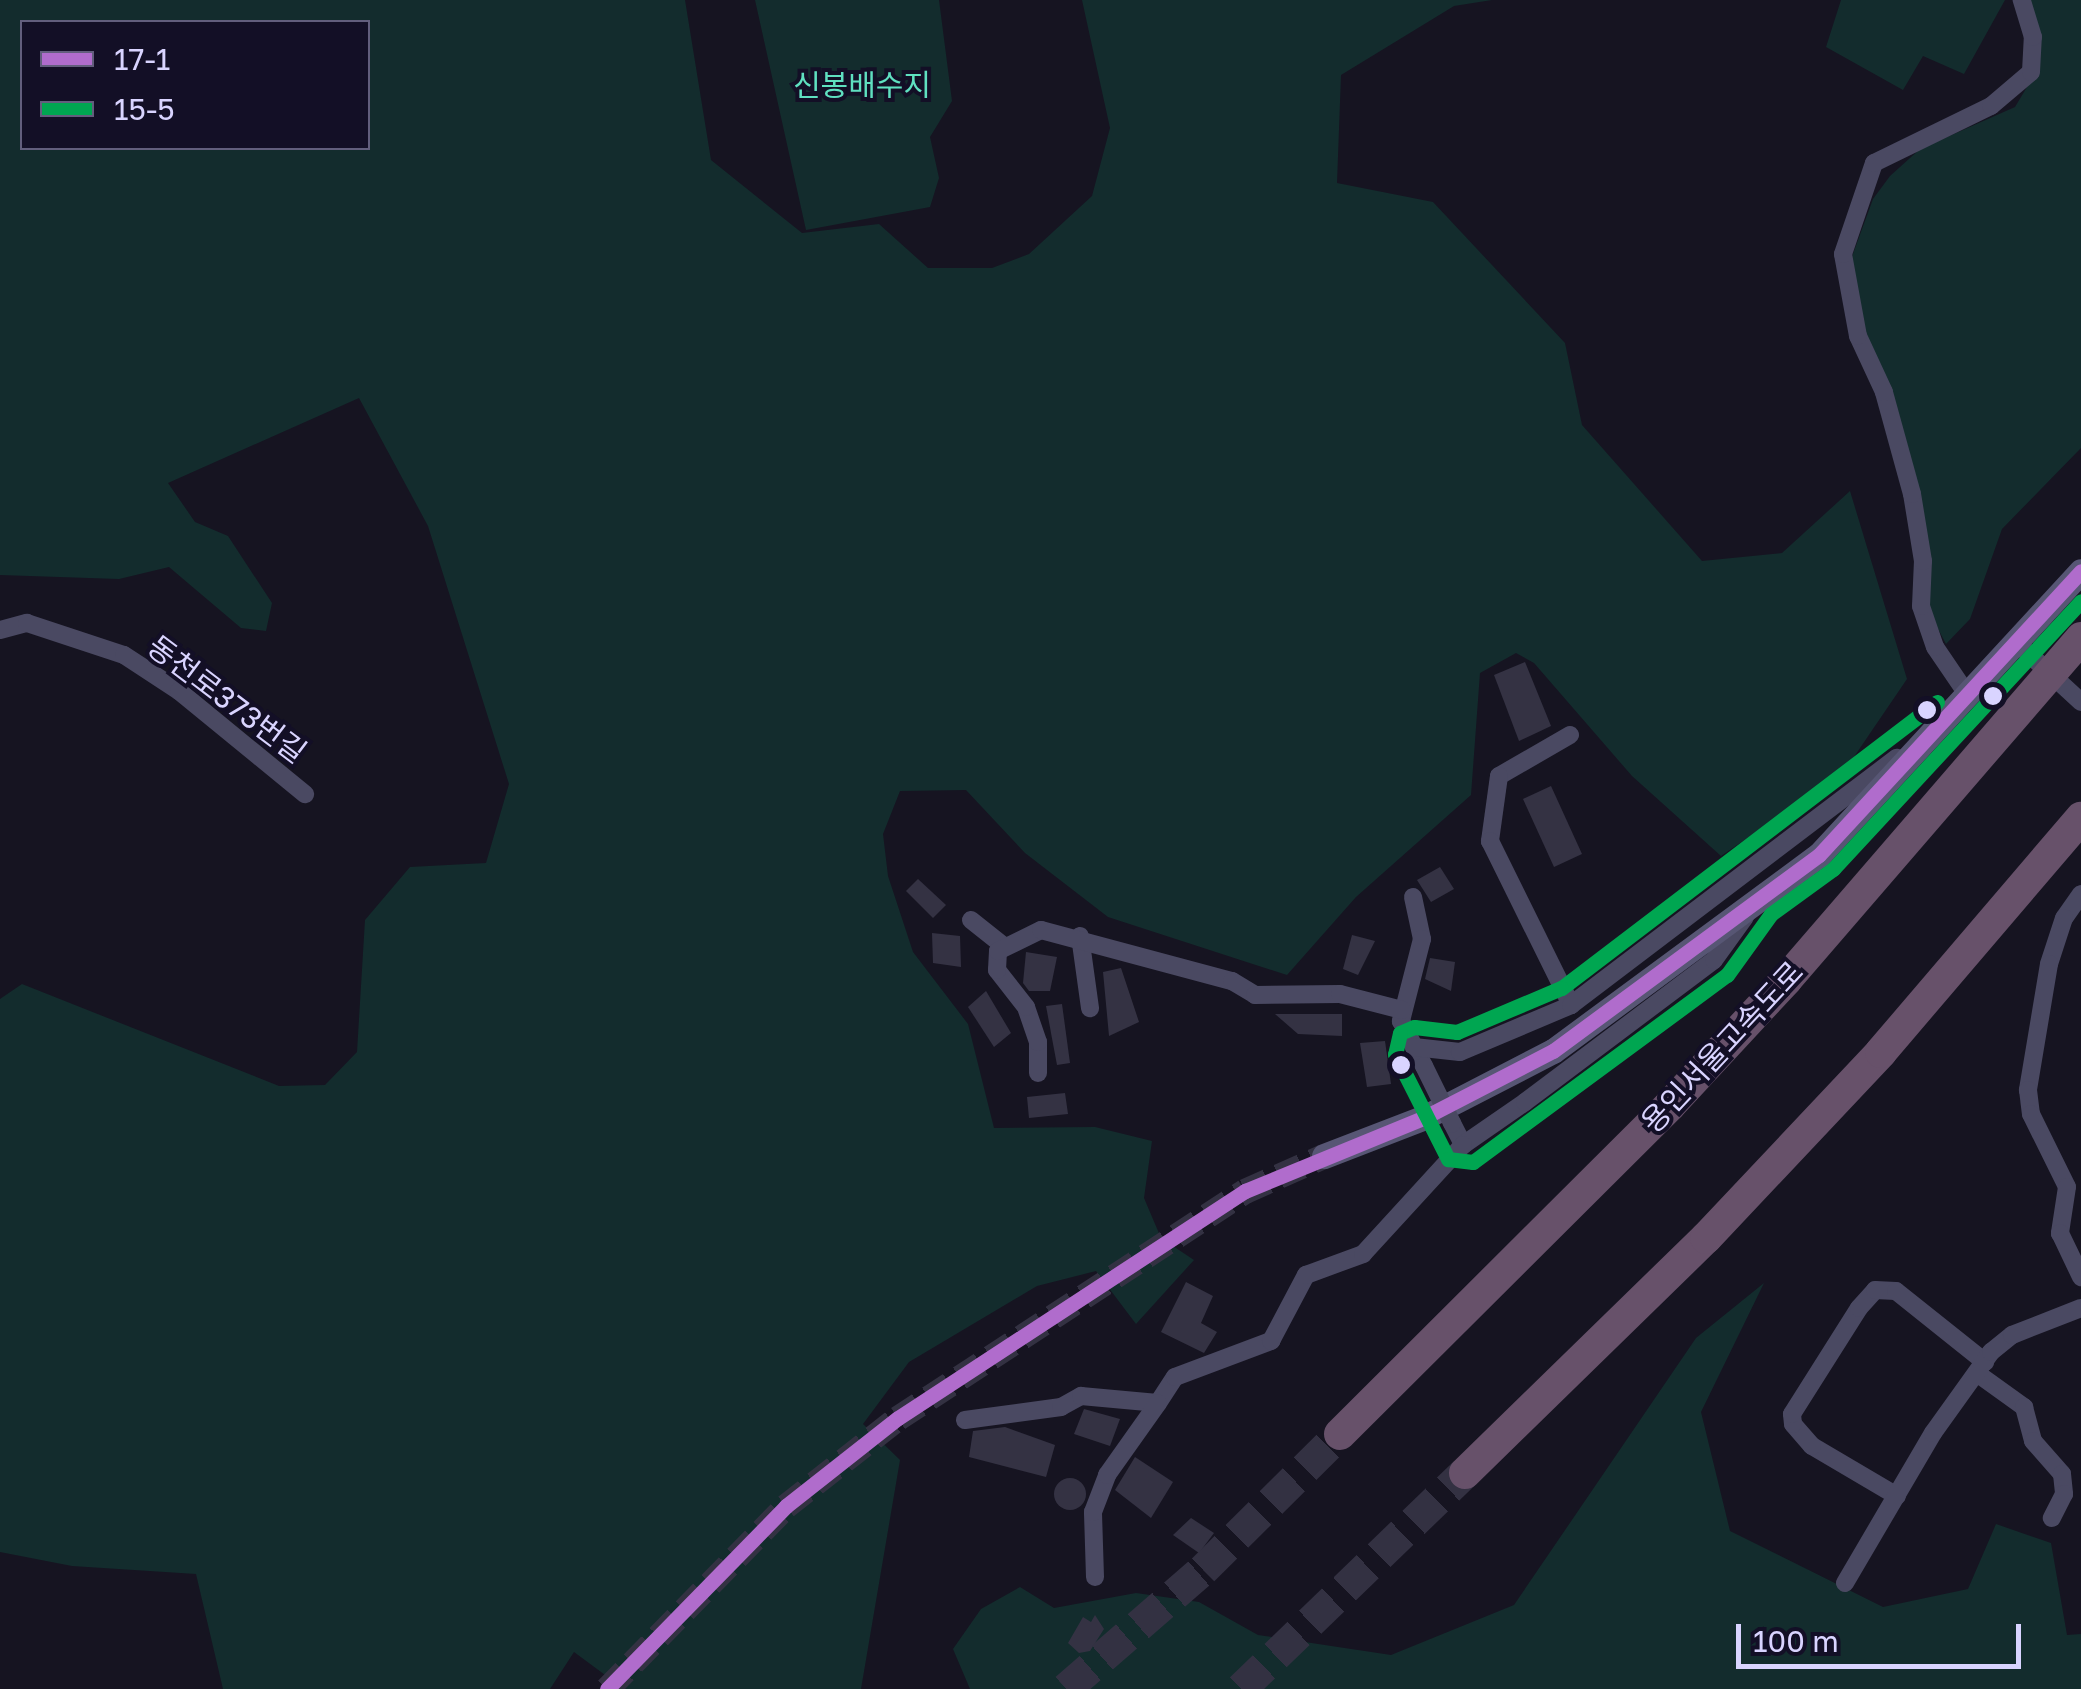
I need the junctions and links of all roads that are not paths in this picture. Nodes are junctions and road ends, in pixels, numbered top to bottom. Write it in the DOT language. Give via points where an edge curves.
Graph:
graph roads {
  1 [pos="2022,0"];
  2 [pos="2081,571"];
  3 [pos="0,630"];
  4 [pos="2081,638"];
  5 [pos="2018,643"];
  6 [pos="1969,697"];
  7 [pos="2081,702"];
  8 [pos="1949,718"];
  9 [pos="1570,735"];
  10 [pos="304,794"];
  11 [pos="2081,818"];
  12 [pos="2081,894"];
  13 [pos="1413,897"];
  14 [pos="1758,900"];
  15 [pos="971,920"];
  16 [pos="1080,936"];
  17 [pos="1002,949"];
  18 [pos="1571,1004"];
  19 [pos="1090,1008"];
  20 [pos="1402,1010"];
  21 [pos="1414,1047"];
  22 [pos="1038,1072"];
  23 [pos="1463,1145"];
  24 [pos="1324,1156"];
  25 [pos="2081,1277"];
  26 [pos="2081,1308"];
  27 [pos="1982,1368"];
  28 [pos="1158,1404"];
  29 [pos="965,1420"];
  30 [pos="1340,1434"];
  31 [pos="1464,1474"];
  32 [pos="1897,1496"];
  33 [pos="2052,1518"];
  34 [pos="1095,1577"];
  35 [pos="1845,1583"];
  1 -- 6 [label="street" via="2034,37 2031,72 1990,106 1874,163 1843,254 1858,336 1884,392 1912,494 1922,606 1935,647"];
  2 -- 5 [label="street"];
  3 -- 10 [label="street, 동천로373번길" via="28,623 124,655 179,690"];
  4 -- 30 [label="highway, 용인서울고속도로, bridge" via="1670,1105"];
  5 -- 6 [label="street"];
  5 -- 7 [label="street"];
  6 -- 8 [label="street"];
  8 -- 14 [label="street" via="1819,855"];
  8 -- 18 [label="street"];
  9 -- 18 [label="street" via="1499,776 1490,841"];
  11 -- 31 [label="highway" via="1894,1038 1759,1182"];
  12 -- 25 [label="street" via="2064,918 2048,964 2028,1090 2031,1114 2067,1187 2060,1233"];
  13 -- 20 [label="street" via="1422,939"];
  14 -- 23 [label="street" via="1714,960"];
  14 -- 24 [label="street" via="1552,1051 1426,1117"];
  15 -- 17 [label="street"];
  16 -- 17 [label="street" via="1041,930"];
  16 -- 19 [label="street"];
  16 -- 20 [label="street" via="1232,981 1254,995 1340,994"];
  17 -- 22 [label="street" via="998,970 1026,1007 1038,1042"];
  18 -- 21 [label="street" via="1460,1052"];
  20 -- 21 [label="street"];
  21 -- 23 [label="street, bridge"];
  23 -- 28 [label="street" via="1363,1254 1306,1275 1270,1341 1175,1377"];
  26 -- 27 [label="street" via="2002,1340"];
  27 -- 32 [label="street"];
  27 -- 32 [label="street" via="1896,1291 1875,1290 1859,1308 1792,1414 1793,1424 1812,1446"];
  27 -- 33 [label="street" via="2024,1407 2033,1441 2062,1474 2064,1494"];
  28 -- 29 [label="street" via="1081,1396 1061,1407"];
  28 -- 34 [label="street" via="1107,1475 1093,1512"];
  32 -- 35 [label="street"];
}
